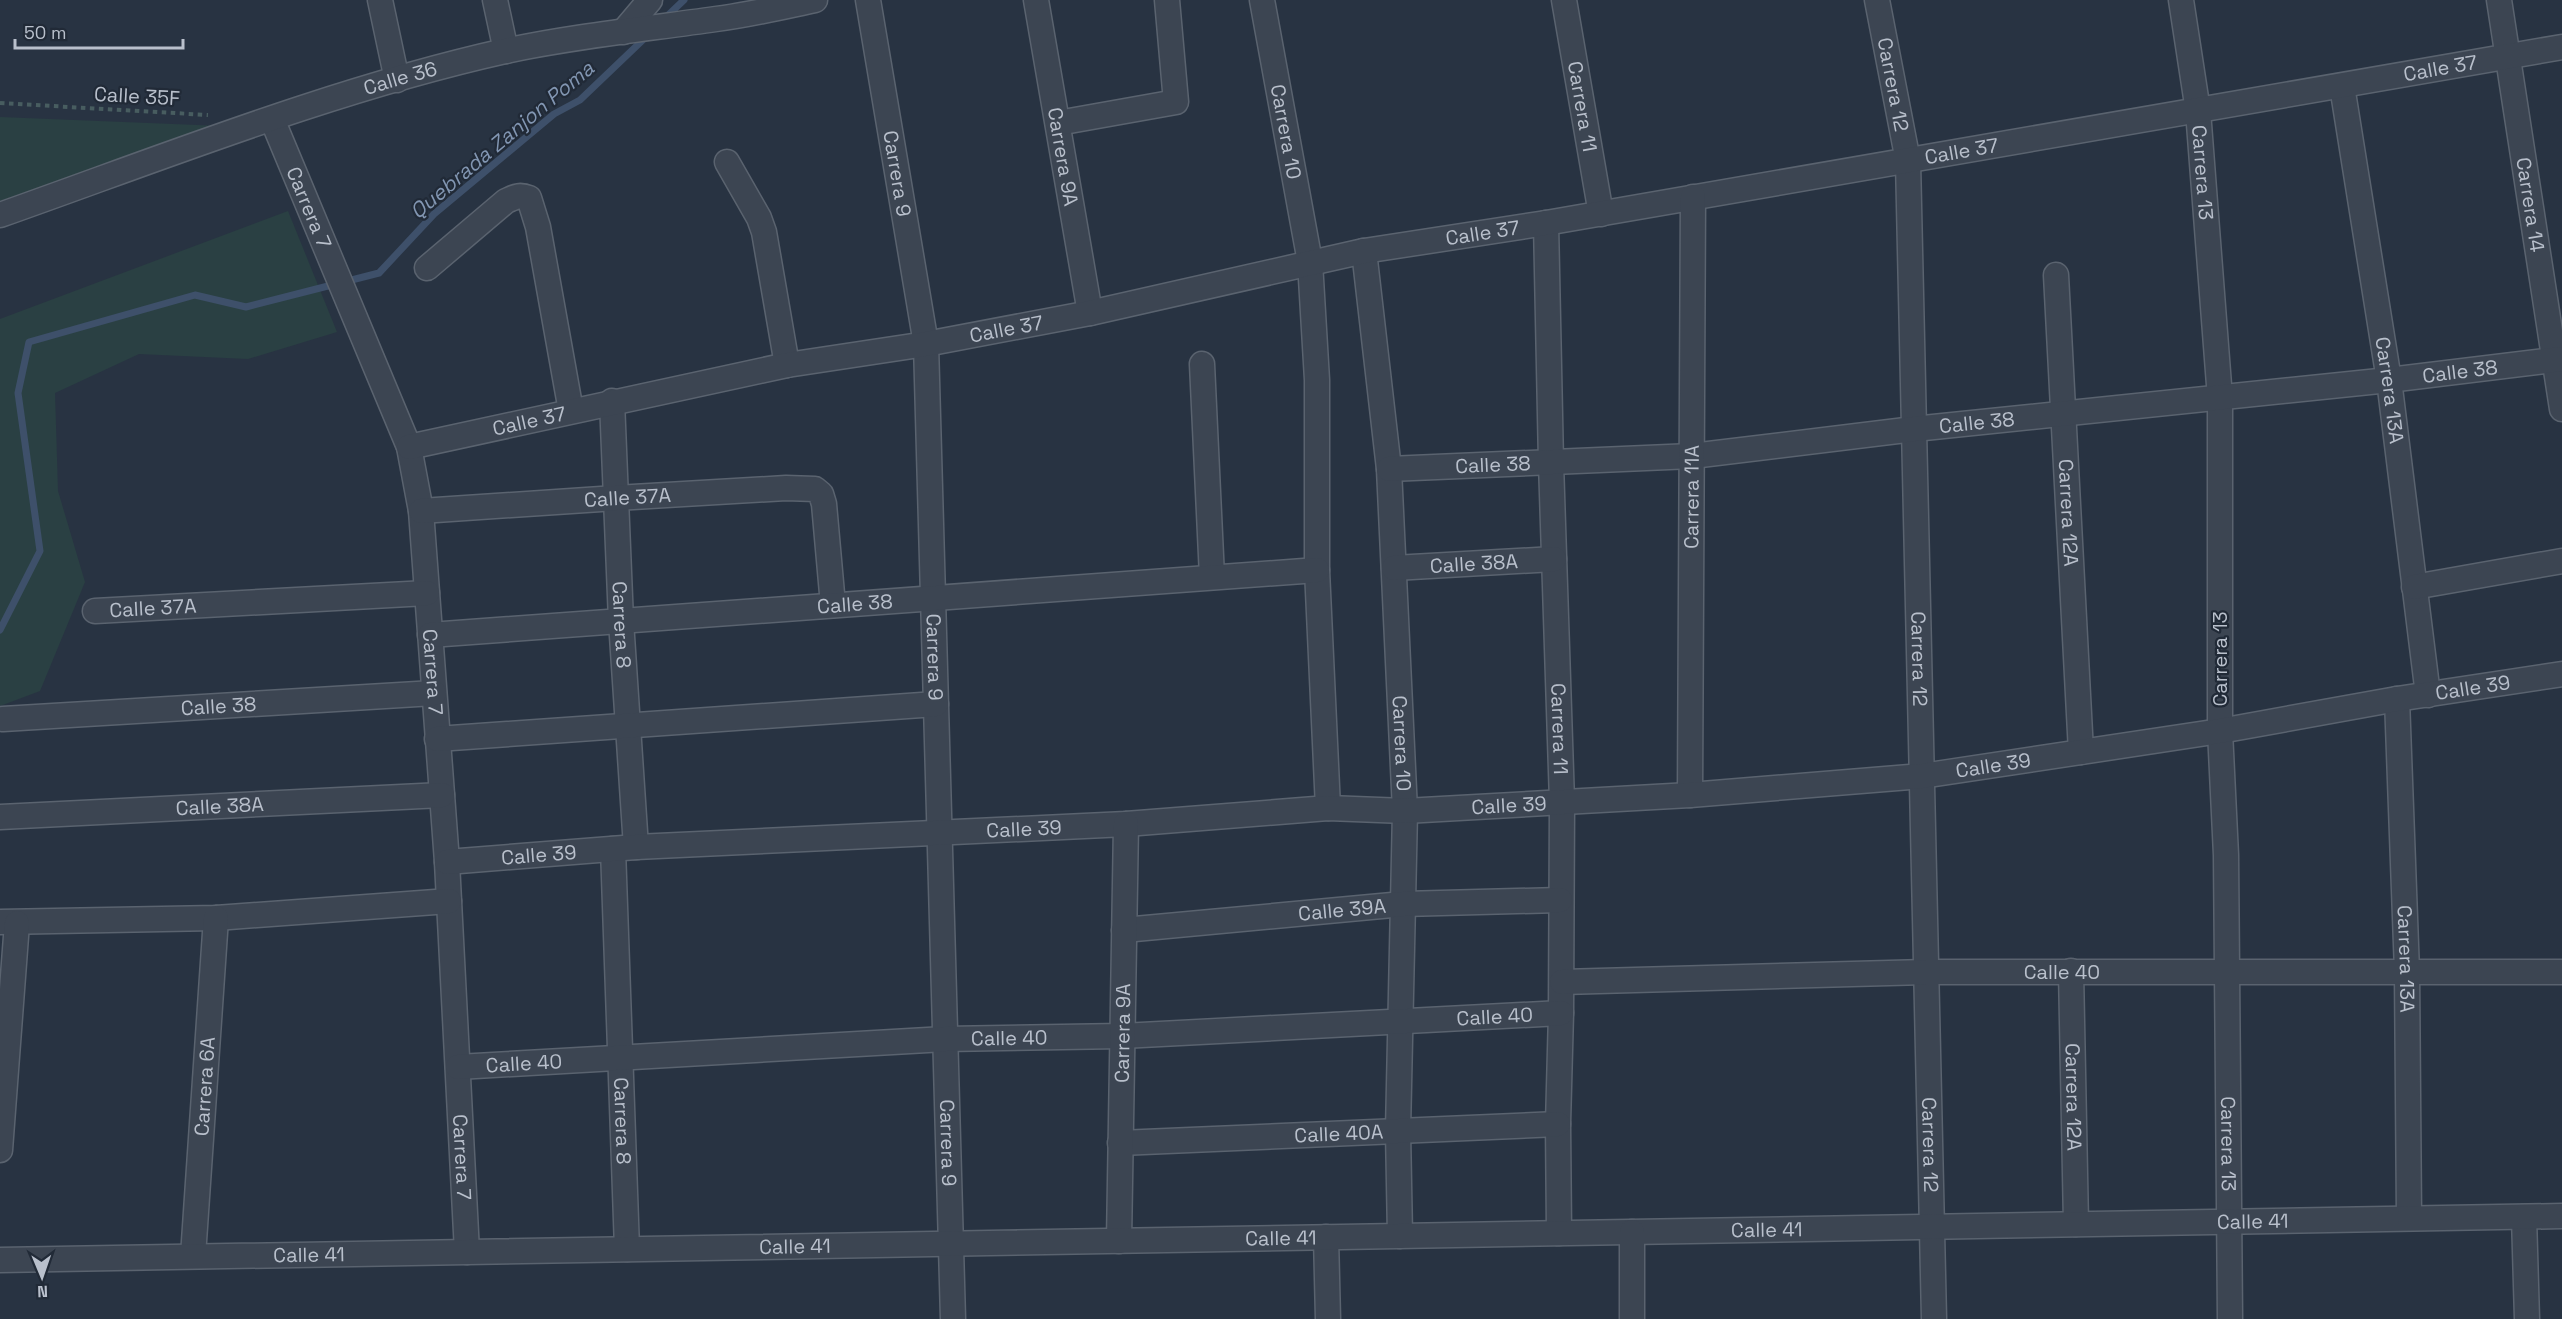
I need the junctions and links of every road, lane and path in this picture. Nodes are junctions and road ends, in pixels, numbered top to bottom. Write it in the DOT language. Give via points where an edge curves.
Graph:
graph roads {
  1 [pos="380,0"];
  2 [pos="495,0"];
  3 [pos="650,0"];
  4 [pos="814,0"];
  5 [pos="868,0"];
  6 [pos="1036,0"];
  7 [pos="1167,0"];
  8 [pos="1262,0"];
  9 [pos="1564,0"];
  10 [pos="1877,0"];
  11 [pos="2181,0"];
  12 [pos="2499,0"];
  13 [pos="633,30"];
  14 [pos="2562,47"];
  15 [pos="506,51"];
  16 [pos="2508,55"];
  17 [pos="397,80"];
  18 [pos="2342,86"];
  19 [pos="0,103"];
  20 [pos="2198,111"];
  21 [pos="213,115"];
  22 [pos="272,119"];
  23 [pos="1058,123"];
  24 [pos="1908,161"];
  25 [pos="727,162"];
  26 [pos="1693,197"];
  27 [pos="1601,214"];
  28 [pos="0,215"];
  29 [pos="1546,223"];
  30 [pos="1364,251"];
  31 [pos="1310,262"];
  32 [pos="427,268"];
  33 [pos="2056,275"];
  34 [pos="1090,313"];
  35 [pos="926,344"];
  36 [pos="2558,360"];
  37 [pos="1202,364"];
  38 [pos="787,365"];
  39 [pos="2389,380"];
  40 [pos="2220,398"];
  41 [pos="612,401"];
  42 [pos="2562,409"];
  43 [pos="571,411"];
  44 [pos="2065,414"];
  45 [pos="1914,429"];
  46 [pos="409,447"];
  47 [pos="1692,456"];
  48 [pos="1551,463"];
  49 [pos="1389,469"];
  50 [pos="616,498"];
  51 [pos="421,511"];
  52 [pos="1554,559"];
  53 [pos="2562,561"];
  54 [pos="1394,568"];
  55 [pos="1317,570"];
  56 [pos="1212,577"];
  57 [pos="2414,587"];
  58 [pos="427,593"];
  59 [pos="933,597"];
  60 [pos="833,605"];
  61 [pos="95,611"];
  62 [pos="621,621"];
  63 [pos="430,635"];
  64 [pos="2562,674"];
  65 [pos="434,693"];
  66 [pos="2428,695"];
  67 [pos="2397,699"];
  68 [pos="936,704"];
  69 [pos="3,719"];
  70 [pos="628,725"];
  71 [pos="2220,731"];
  72 [pos="437,739"];
  73 [pos="2081,752"];
  74 [pos="1922,776"];
  75 [pos="442,795"];
  76 [pos="1690,795"];
  77 [pos="1562,802"];
  78 [pos="1328,808"];
  79 [pos="1405,811"];
  80 [pos="0,817"];
  81 [pos="1126,824"];
  82 [pos="940,831"];
  83 [pos="624,848"];
  84 [pos="447,862"];
  85 [pos="1560,900"];
  86 [pos="449,901"];
  87 [pos="1403,904"];
  88 [pos="216,918"];
  89 [pos="9,923"];
  90 [pos="1124,930"];
  91 [pos="2071,971"];
  92 [pos="1926,972"];
  93 [pos="2227,972"];
  94 [pos="2407,972"];
  95 [pos="2562,972"];
  96 [pos="1562,982"];
  97 [pos="1561,1012"];
  98 [pos="1400,1022"];
  99 [pos="1122,1036"];
  100 [pos="945,1039"];
  101 [pos="619,1058"];
  102 [pos="458,1067"];
  103 [pos="1558,1125"];
  104 [pos="1398,1131"];
  105 [pos="1120,1143"];
  106 [pos="0,1150"];
  107 [pos="2562,1216"];
  108 [pos="2524,1217"];
  109 [pos="2409,1218"];
  110 [pos="2230,1222"];
  111 [pos="2076,1224"];
  112 [pos="1932,1227"];
  113 [pos="1632,1232"];
  114 [pos="1559,1233"];
  115 [pos="1400,1236"];
  116 [pos="1326,1237"];
  117 [pos="1119,1240"];
  118 [pos="951,1243"];
  119 [pos="627,1249"];
  120 [pos="467,1252"];
  121 [pos="193,1256"];
  122 [pos="0,1260"];
  123 [pos="953,1319"];
  124 [pos="1328,1319"];
  125 [pos="1632,1319"];
  126 [pos="1934,1319"];
  127 [pos="2230,1319"];
  128 [pos="2527,1319"];
  1 -- 17 [label="street"];
  2 -- 15 [label="street"];
  3 -- 13 [label="street"];
  4 -- 13 [label="street, Calle 36" via="718,19"];
  5 -- 35 [label="street, Carrera 9"];
  6 -- 23 [label="street, Carrera 9A"];
  7 -- 23 [label="street" via="1176,102"];
  8 -- 31 [label="street, Carrera 10"];
  9 -- 27 [label="street, Carrera 11"];
  10 -- 24 [label="street, Carrera 12"];
  11 -- 20 [label="street, Carrera 13"];
  12 -- 16 [label="street, Carrera 14"];
  13 -- 15 [label="street, Calle 36"];
  14 -- 16 [label="street, Calle 37"];
  15 -- 17 [label="street, Calle 36"];
  16 -- 18 [label="street, Calle 37"];
  16 -- 36 [label="street, Carrera 14"];
  17 -- 22 [label="street, Calle 36"];
  18 -- 20 [label="street, Calle 37"];
  18 -- 39 [label="street, Carrera 13A"];
  19 -- 21 [label="path, Calle 35F"];
  20 -- 24 [label="street, Calle 37"];
  20 -- 40 [label="street, Carrera 13"];
  22 -- 28 [label="street, Calle 36"];
  22 -- 46 [label="street, Carrera 7"];
  23 -- 34 [label="street, Carrera 9A"];
  24 -- 26 [label="street, Calle 37"];
  24 -- 45 [label="street, Carrera 12"];
  25 -- 38 [label="street" via="764,232"];
  26 -- 27 [label="street, Calle 37"];
  26 -- 47 [label="street, Carrera 11A"];
  27 -- 29 [label="street, Calle 37"];
  29 -- 30 [label="street, Calle 37"];
  29 -- 48 [label="street, Carrera 11"];
  30 -- 31 [label="street, Calle 37"];
  30 -- 49 [label="street, Carrera 10"];
  31 -- 34 [label="street, Calle 37"];
  31 -- 55 [label="street, Carrera 10" via="1317,380"];
  32 -- 43 [label="street" via="506,201 522,195 529,198 538,227"];
  33 -- 44 [label="street, Carrera 12A"];
  34 -- 35 [label="street, Calle 37"];
  35 -- 38 [label="street, Calle 37"];
  35 -- 59 [label="street, Carrera 9"];
  36 -- 39 [label="street, Calle 38"];
  36 -- 42 [label="street, Carrera 14"];
  37 -- 56 [label="street"];
  38 -- 41 [label="street, Calle 37"];
  39 -- 40 [label="street, Calle 38"];
  39 -- 57 [label="street, Carrera 13A"];
  40 -- 44 [label="street, Calle 38"];
  40 -- 71 [label="street, Carrera 13"];
  41 -- 43 [label="street, Calle 37"];
  41 -- 50 [label="street, Carrera 8"];
  43 -- 46 [label="street, Calle 37"];
  44 -- 45 [label="street, Calle 38"];
  44 -- 73 [label="street, Carrera 12A"];
  45 -- 47 [label="street, Calle 38"];
  45 -- 74 [label="street, Carrera 12"];
  46 -- 51 [label="street, Carrera 7"];
  47 -- 48 [label="street, Calle 38"];
  47 -- 76 [label="street, Carrera 11A"];
  48 -- 49 [label="street, Calle 38"];
  48 -- 52 [label="street, Carrera 11"];
  49 -- 54 [label="street, Carrera 10"];
  50 -- 51 [label="street, Calle 37A"];
  50 -- 60 [label="street, Calle 37A" via="815,489 824,504"];
  50 -- 62 [label="street, Carrera 8"];
  51 -- 58 [label="street, Carrera 7"];
  52 -- 54 [label="street, Calle 38A"];
  52 -- 77 [label="street, Carrera 11"];
  53 -- 57 [label="street"];
  54 -- 79 [label="street, Carrera 10"];
  55 -- 56 [label="street, Calle 38"];
  55 -- 78 [label="street, Carrera 10"];
  56 -- 59 [label="street, Calle 38"];
  57 -- 66 [label="street, Carrera 13A"];
  58 -- 61 [label="street, Calle 37A"];
  58 -- 63 [label="street, Carrera 7"];
  59 -- 60 [label="street, Calle 38"];
  59 -- 68 [label="street, Carrera 9"];
  60 -- 62 [label="street, Calle 38"];
  62 -- 63 [label="street, Calle 38"];
  62 -- 70 [label="street, Carrera 8"];
  63 -- 65 [label="street, Carrera 7"];
  64 -- 66 [label="street, Calle 39"];
  65 -- 69 [label="street, Calle 38"];
  65 -- 72 [label="street, Carrera 7"];
  66 -- 67 [label="street, Calle 39"];
  67 -- 71 [label="street, Calle 39"];
  67 -- 94 [label="street, Carrera 13A"];
  68 -- 70 [label="street"];
  68 -- 82 [label="street, Carrera 9"];
  70 -- 72 [label="street"];
  70 -- 83 [label="street, Carrera 8"];
  71 -- 73 [label="street, Calle 39"];
  71 -- 93 [label="street, Carrera 13"];
  72 -- 75 [label="street, Carrera 7"];
  73 -- 74 [label="street, Calle 39"];
  74 -- 76 [label="street, Calle 39"];
  74 -- 92 [label="street, Carrera 12"];
  75 -- 80 [label="street, Calle 38A"];
  75 -- 84 [label="street, Carrera 7"];
  76 -- 77 [label="street, Calle 39"];
  77 -- 79 [label="street, Calle 39"];
  77 -- 85 [label="street, Carrera 11"];
  78 -- 79 [label="street, Calle 39"];
  78 -- 81 [label="street, Calle 39"];
  79 -- 87 [label="street, Carrera 10"];
  81 -- 82 [label="street, Calle 39"];
  81 -- 90 [label="street, Carrera 9A"];
  82 -- 83 [label="street, Calle 39"];
  82 -- 100 [label="street, Carrera 9"];
  83 -- 84 [label="street, Calle 39"];
  83 -- 101 [label="street, Carrera 8"];
  84 -- 86 [label="street, Carrera 7"];
  85 -- 87 [label="street, Calle 39A"];
  85 -- 96 [label="street, Carrera 11"];
  86 -- 88 [label="street"];
  86 -- 102 [label="street, Carrera 7"];
  87 -- 90 [label="street, Calle 39A"];
  87 -- 98 [label="street, Carrera 10"];
  88 -- 89 [label="street"];
  88 -- 121 [label="street, Carrera 6A"];
  89 -- 106 [label="street"];
  90 -- 99 [label="street, Carrera 9A"];
  91 -- 92 [label="street, Calle 40"];
  91 -- 93 [label="street, Calle 40"];
  91 -- 111 [label="street, Carrera 12A"];
  92 -- 96 [label="street, Calle 40"];
  92 -- 112 [label="street, Carrera 12"];
  93 -- 94 [label="street, Calle 40"];
  93 -- 110 [label="street, Carrera 13"];
  94 -- 95 [label="street, Calle 40"];
  94 -- 109 [label="street, Carrera 13A"];
  96 -- 97 [label="street, Carrera 11"];
  97 -- 98 [label="street, Calle 40"];
  97 -- 103 [label="street, Carrera 11"];
  98 -- 99 [label="street, Calle 40"];
  98 -- 104 [label="street, Carrera 10"];
  99 -- 100 [label="street, Calle 40"];
  99 -- 105 [label="street, Carrera 9A"];
  100 -- 101 [label="street, Calle 40"];
  100 -- 118 [label="street, Carrera 9"];
  101 -- 102 [label="street, Calle 40"];
  101 -- 119 [label="street, Carrera 8"];
  102 -- 120 [label="street, Carrera 7"];
  103 -- 104 [label="street, Calle 40A"];
  103 -- 114 [label="street, Carrera 11"];
  104 -- 105 [label="street, Calle 40A"];
  104 -- 115 [label="street, Carrera 10"];
  105 -- 117 [label="street, Carrera 9A"];
  107 -- 108 [label="street, Calle 41"];
  108 -- 109 [label="street, Calle 41"];
  108 -- 128 [label="street"];
  109 -- 110 [label="street, Calle 41"];
  110 -- 111 [label="street, Calle 41"];
  110 -- 127 [label="street, Carrera 13"];
  111 -- 112 [label="street, Calle 41"];
  112 -- 113 [label="street, Calle 41"];
  112 -- 126 [label="street, Carrera 12"];
  113 -- 114 [label="street, Calle 41"];
  113 -- 125 [label="street"];
  114 -- 115 [label="street, Calle 41"];
  115 -- 116 [label="street, Calle 41"];
  116 -- 117 [label="street, Calle 41"];
  116 -- 124 [label="street"];
  117 -- 118 [label="street, Calle 41"];
  118 -- 119 [label="street, Calle 41"];
  118 -- 123 [label="street, Carrera 9"];
  119 -- 120 [label="street, Calle 41"];
  120 -- 121 [label="street, Calle 41"];
  121 -- 122 [label="street, Calle 41"];
}
